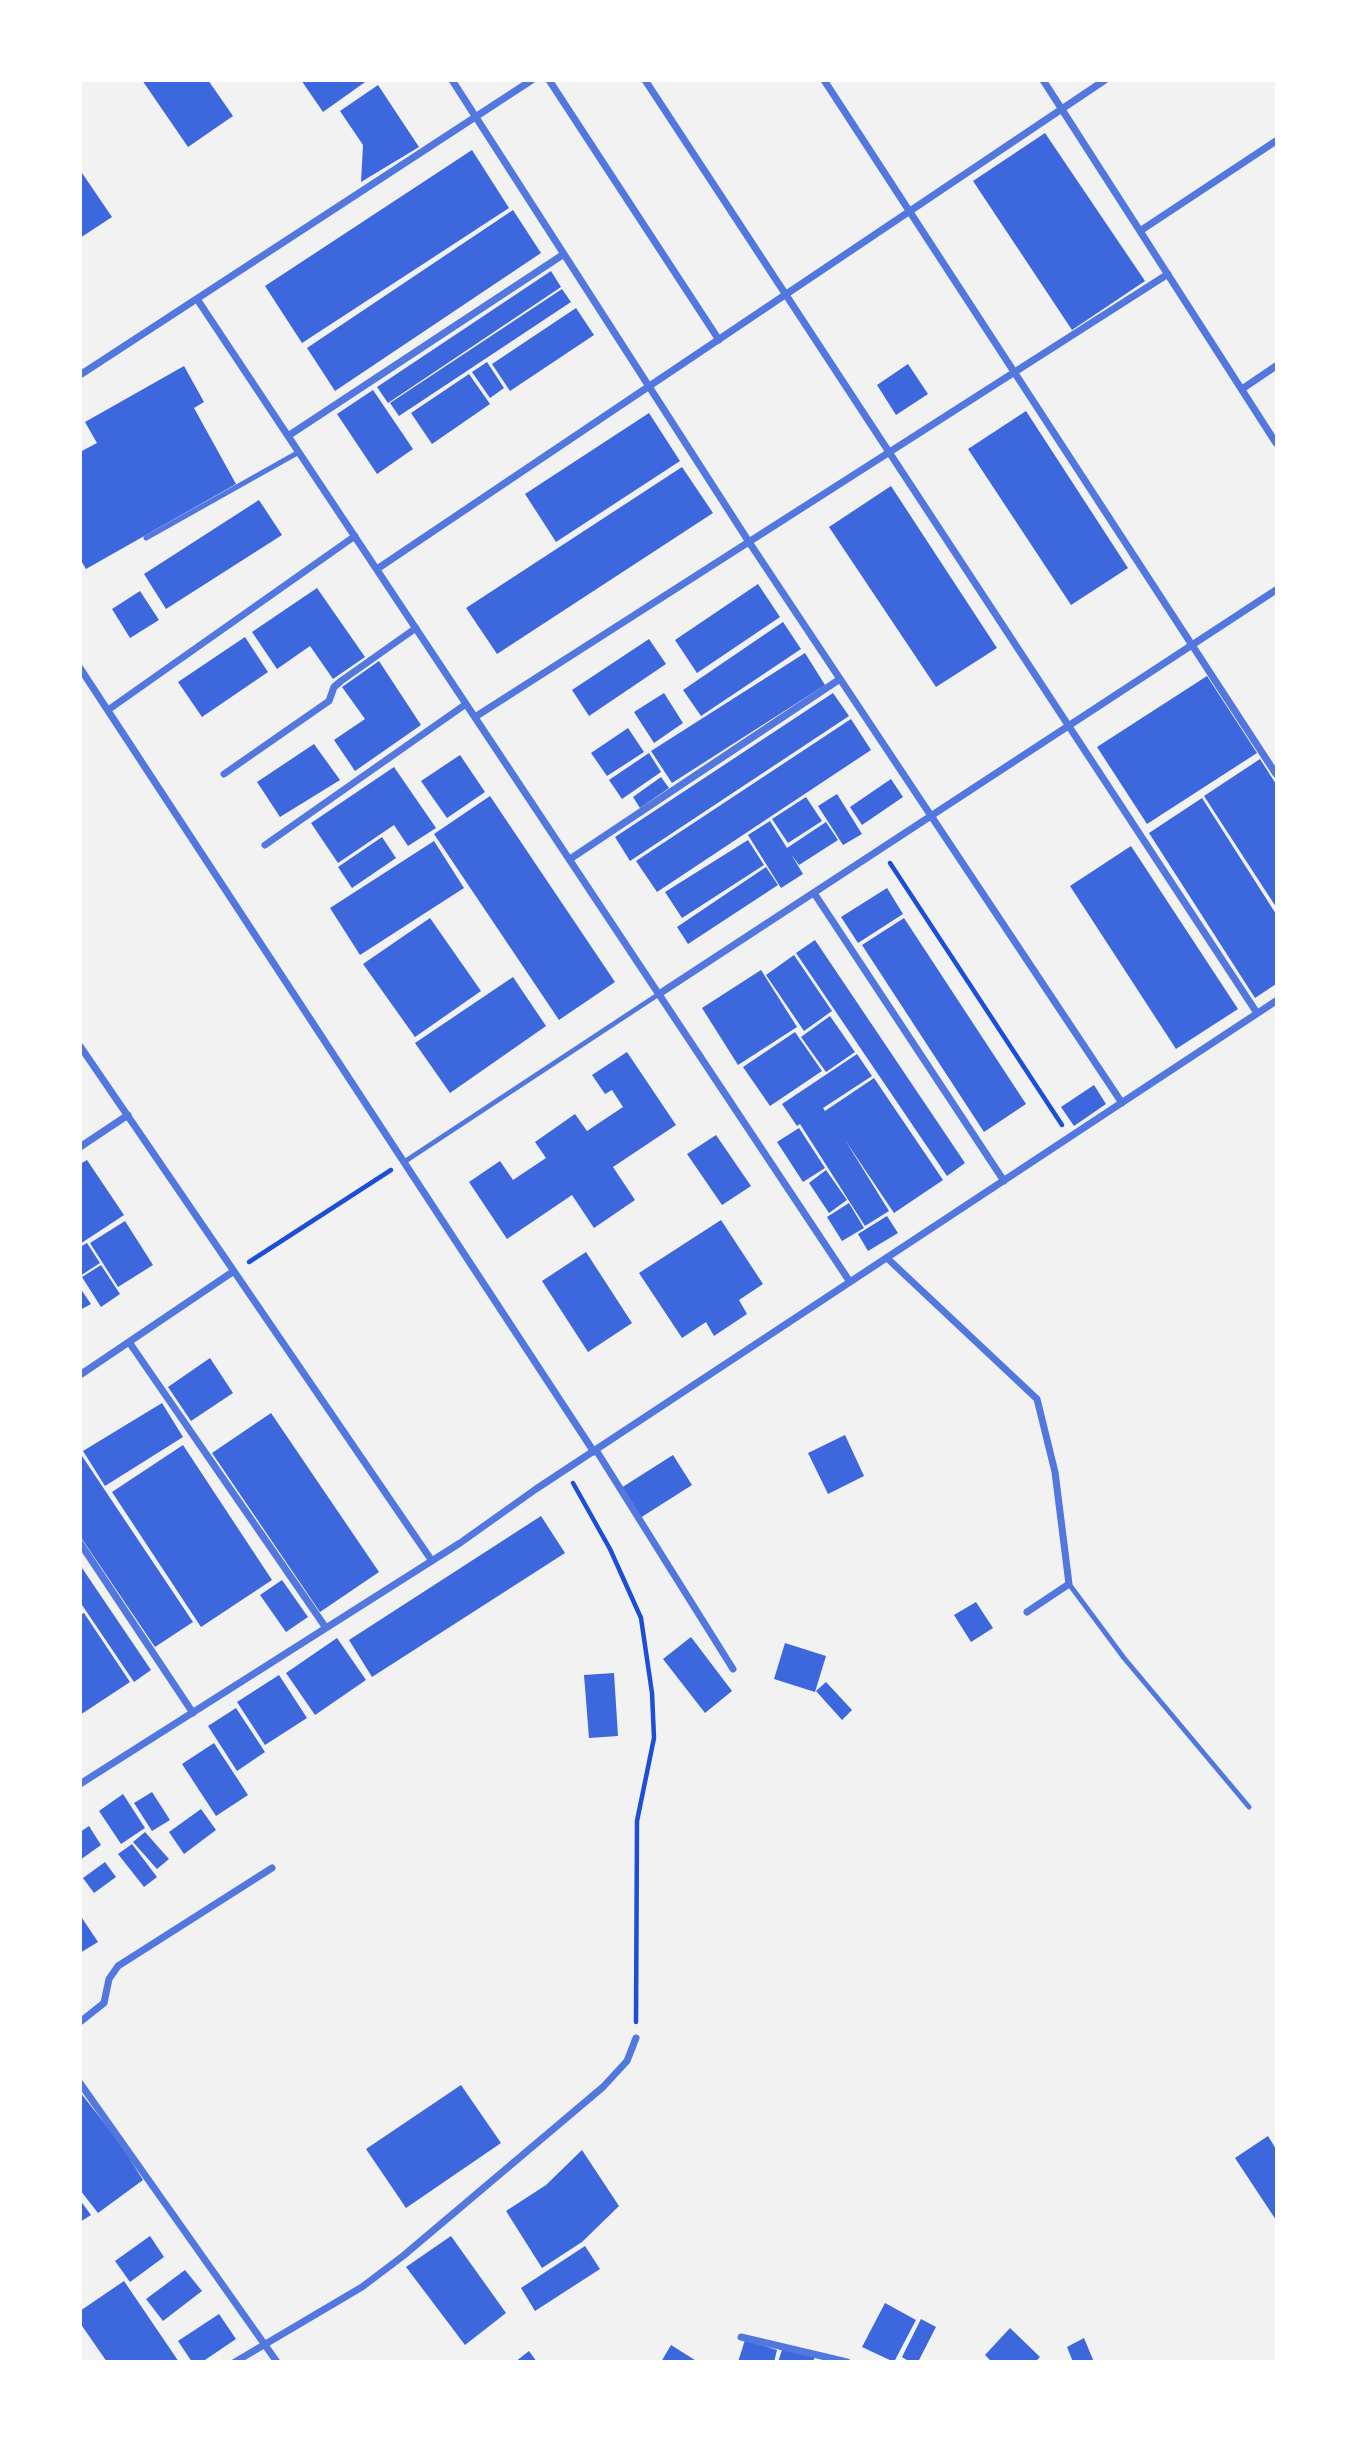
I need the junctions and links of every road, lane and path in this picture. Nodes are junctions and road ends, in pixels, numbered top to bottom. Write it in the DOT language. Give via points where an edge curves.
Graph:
graph roads {
  1 [pos="452,80"];
  2 [pos="532,80"];
  3 [pos="549,80"];
  4 [pos="645,80"];
  5 [pos="824,80"];
  6 [pos="1043,80"];
  7 [pos="1105,80"];
  8 [pos="1062,109"];
  9 [pos="475,117"];
  10 [pos="1276,141"];
  11 [pos="909,212"];
  12 [pos="1140,231"];
  13 [pos="564,254"];
  14 [pos="1168,274"];
  15 [pos="785,295"];
  16 [pos="197,299"];
  17 [pos="719,340"];
  18 [pos="1276,366"];
  19 [pos="1014,372"];
  20 [pos="80,375"];
  21 [pos="649,387"];
  22 [pos="1242,389"];
  23 [pos="288,436"];
  24 [pos="1276,443"];
  25 [pos="299,452"];
  26 [pos="888,453"];
  27 [pos="355,536"];
  28 [pos="146,538"];
  29 [pos="749,542"];
  30 [pos="377,569"];
  31 [pos="1276,590"];
  32 [pos="415,628"];
  33 [pos="1192,645"];
  34 [pos="80,668"];
  35 [pos="840,679"];
  36 [pos="466,704"];
  37 [pos="108,709"];
  38 [pos="475,717"];
  39 [pos="1067,727"];
  40 [pos="224,774"];
  41 [pos="1276,774"];
  42 [pos="930,817"];
  43 [pos="265,845"];
  44 [pos="881,849"];
  45 [pos="569,859"];
  46 [pos="814,893"];
  47 [pos="659,994"];
  48 [pos="1276,1001"];
  49 [pos="1257,1013"];
  50 [pos="80,1046"];
  51 [pos="1122,1103"];
  52 [pos="128,1115"];
  53 [pos="1070,1138"];
  54 [pos="80,1147"];
  55 [pos="404,1162"];
  56 [pos="1004,1181"];
  57 [pos="887,1258"];
  58 [pos="234,1271"];
  59 [pos="850,1282"];
  60 [pos="129,1342"];
  61 [pos="80,1375"];
  62 [pos="595,1451"];
  63 [pos="565,1471"];
  64 [pos="80,1543"];
  65 [pos="432,1561"];
  66 [pos="1069,1584"];
  67 [pos="1027,1612"];
  68 [pos="326,1628"];
  69 [pos="733,1669"];
  70 [pos="193,1713"];
  71 [pos="80,1784"];
  72 [pos="1249,1807"];
  73 [pos="272,1868"];
  74 [pos="80,2022"];
  75 [pos="636,2038"];
  76 [pos="80,2083"];
  77 [pos="741,2337"];
  78 [pos="263,2343"];
  79 [pos="235,2361"];
  80 [pos="277,2361"];
  81 [pos="848,2361"];
  1 -- 9 [label="street"];
  2 -- 9 [label="street"];
  3 -- 17 [label="street"];
  4 -- 15 [label="street"];
  5 -- 11 [label="street"];
  6 -- 8 [label="street"];
  7 -- 8 [label="street"];
  8 -- 11 [label="street"];
  8 -- 12 [label="street"];
  9 -- 13 [label="street"];
  9 -- 16 [label="street"];
  10 -- 12 [label="street"];
  11 -- 15 [label="street"];
  11 -- 19 [label="street"];
  12 -- 14 [label="street"];
  13 -- 21 [label="street"];
  13 -- 23 [label="street"];
  14 -- 19 [label="street"];
  14 -- 22 [label="street"];
  15 -- 17 [label="street"];
  15 -- 26 [label="street"];
  16 -- 20 [label="street"];
  16 -- 23 [label="street"];
  17 -- 21 [label="street"];
  18 -- 22 [label="street"];
  19 -- 26 [label="street"];
  19 -- 33 [label="street"];
  21 -- 29 [label="street"];
  21 -- 30 [label="street"];
  22 -- 24 [label="street"];
  23 -- 25 [label="street"];
  25 -- 27 [label="street"];
  25 -- 28 [label="lane"];
  26 -- 29 [label="street"];
  26 -- 39 [label="street"];
  27 -- 30 [label="street"];
  27 -- 37 [label="street"];
  29 -- 35 [label="street"];
  29 -- 38 [label="street"];
  30 -- 32 [label="street"];
  31 -- 33 [label="street"];
  32 -- 36 [label="street"];
  32 -- 40 [label="street" via="341,681 329,701"];
  33 -- 39 [label="street"];
  33 -- 41 [label="street"];
  34 -- 37 [label="street"];
  35 -- 42 [label="street"];
  35 -- 45 [label="street"];
  36 -- 38 [label="street"];
  36 -- 43 [label="street"];
  37 -- 55 [label="street"];
  38 -- 45 [label="street"];
  39 -- 42 [label="street"];
  39 -- 49 [label="street"];
  42 -- 44 [label="street"];
  42 -- 51 [label="street"];
  44 -- 46 [label="street"];
  44 -- 53 [label="path"];
  45 -- 47 [label="street"];
  46 -- 47 [label="street"];
  46 -- 56 [label="street"];
  47 -- 55 [label="lane"];
  47 -- 59 [label="street"];
  48 -- 49 [label="street"];
  49 -- 51 [label="street"];
  50 -- 52 [label="street"];
  51 -- 53 [label="street"];
  52 -- 54 [label="street"];
  52 -- 58 [label="street"];
  53 -- 56 [label="street"];
  55 -- 58 [label="path"];
  55 -- 62 [label="street"];
  56 -- 57 [label="street"];
  57 -- 59 [label="street"];
  57 -- 66 [label="street" via="1037,1399 1055,1472"];
  58 -- 60 [label="street"];
  58 -- 65 [label="street"];
  59 -- 62 [label="street"];
  60 -- 61 [label="street"];
  60 -- 68 [label="street"];
  62 -- 63 [label="street"];
  62 -- 69 [label="street"];
  63 -- 65 [label="street"];
  63 -- 75 [label="path" via="610,1549 641,1618 652,1693 654,1738 637,1821"];
  64 -- 70 [label="street"];
  65 -- 68 [label="street"];
  66 -- 67 [label="street"];
  66 -- 72 [label="lane" via="1124,1658"];
  68 -- 70 [label="street"];
  70 -- 71 [label="street"];
  73 -- 74 [label="street" via="118,1966 109,1979 104,2003"];
  75 -- 78 [label="street" via="627,2061 603,2087 403,2256 362,2287"];
  76 -- 78 [label="street"];
  77 -- 81 [label="street"];
  78 -- 79 [label="street"];
  78 -- 80 [label="street"];
}
